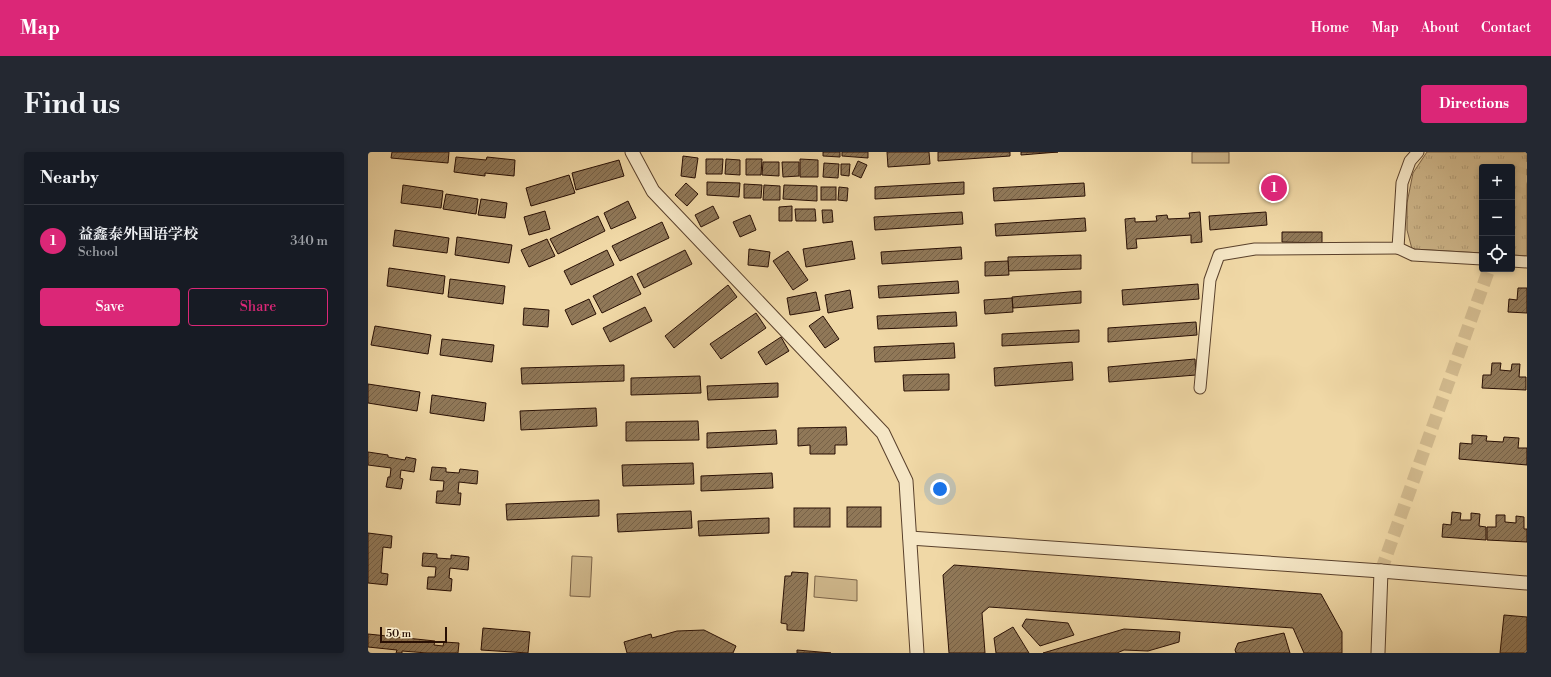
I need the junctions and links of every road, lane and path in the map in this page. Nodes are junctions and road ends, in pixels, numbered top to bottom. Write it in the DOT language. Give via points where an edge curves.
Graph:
graph roads {
  1 [pos="632,152"];
  2 [pos="1418,152"];
  3 [pos="1398,248"];
  4 [pos="1479,259"];
  5 [pos="1515,261"];
  6 [pos="1527,262"];
  7 [pos="1200,388"];
  8 [pos="910,538"];
  9 [pos="1381,571"];
  10 [pos="1527,584"];
  11 [pos="917,653"];
  12 [pos="1378,653"];
  1 -- 8 [label="street" via="653,191 883,433 906,481"];
  2 -- 3 [label="street" via="1410,161 1402,183"];
  3 -- 4 [label="street" via="1413,255"];
  3 -- 7 [label="street" via="1256,249 1219,255 1210,280"];
  5 -- 6 [label="street"];
  8 -- 9 [label="street"];
  8 -- 11 [label="street"];
  9 -- 10 [label="street"];
  9 -- 12 [label="street"];
}
